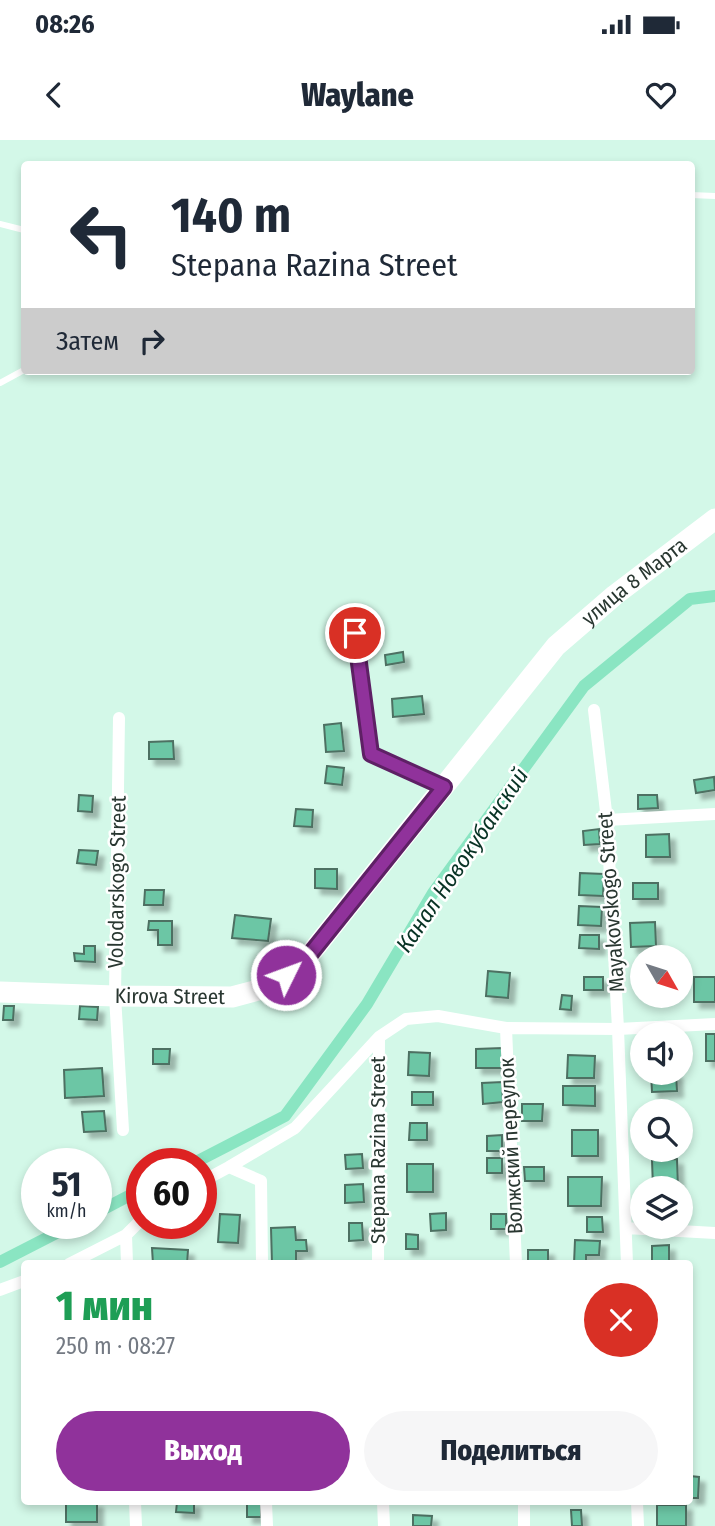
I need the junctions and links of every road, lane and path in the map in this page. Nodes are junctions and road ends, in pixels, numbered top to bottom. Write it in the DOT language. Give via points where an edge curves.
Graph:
graph roads {
  1 [pos="695,195"];
  2 [pos="715,197"];
  3 [pos="0,224"];
  4 [pos="21,229"];
  5 [pos="21,372"];
  6 [pos="0,383"];
  7 [pos="715,519"];
  8 [pos="355,633"];
  9 [pos="556,646"];
  10 [pos="594,710"];
  11 [pos="119,718"];
  12 [pos="444,787"];
  13 [pos="715,814"];
  14 [pos="607,820"];
  15 [pos="0,992"];
  16 [pos="115,996"];
  17 [pos="715,1024"];
  18 [pos="506,1028"];
  19 [pos="618,1030"];
  20 [pos="379,1037"];
  21 [pos="123,1130"];
  22 [pos="229,1167"];
  23 [pos="217,1173"];
  24 [pos="626,1228"];
  25 [pos="715,1233"];
  26 [pos="126,1235"];
  27 [pos="126,1239"];
  28 [pos="77,1260"];
  29 [pos="127,1260"];
  30 [pos="262,1260"];
  31 [pos="378,1260"];
  32 [pos="516,1260"];
  33 [pos="627,1260"];
  34 [pos="21,1282"];
  35 [pos="0,1290"];
  36 [pos="135,1505"];
  37 [pos="266,1505"];
  38 [pos="383,1505"];
  39 [pos="524,1505"];
  40 [pos="637,1505"];
  41 [pos="135,1526"];
  42 [pos="267,1526"];
  43 [pos="384,1526"];
  44 [pos="524,1526"];
  45 [pos="638,1526"];
  1 -- 2 [label="lane"];
  3 -- 4 [label="lane"];
  5 -- 6 [label="lane"];
  7 -- 9 [label="main road, улица 8 Марта"];
  8 -- 12 [label="street" via="371,754"];
  9 -- 12 [label="main road, Kirova Street"];
  10 -- 14 [label="street, Mayakovskogo Street"];
  11 -- 16 [label="street, Volodarskogo Street"];
  12 -- 16 [label="main road, Kirova Street" via="303,963 270,987 232,997"];
  13 -- 14 [label="street"];
  14 -- 19 [label="street, Mayakovskogo Street"];
  15 -- 16 [label="main road, Kirova Street"];
  16 -- 21 [label="street, Volodarskogo Street"];
  17 -- 19 [label="street"];
  18 -- 19 [label="street"];
  18 -- 20 [label="street" via="438,1016 406,1019"];
  18 -- 32 [label="street, Волжский переулок"];
  19 -- 24 [label="street, Mayakovskogo Street"];
  20 -- 22 [label="street" via="295,1128"];
  20 -- 31 [label="street, Stepana Razina Street"];
  22 -- 23 [label="street"];
  22 -- 30 [label="street" via="261,1181"];
  24 -- 25 [label="street"];
  24 -- 33 [label="street, Mayakovskogo Street"];
  26 -- 28 [label="street"];
  27 -- 29 [label="street"];
  34 -- 35 [label="street"];
  36 -- 41 [label="street"];
  37 -- 42 [label="street"];
  38 -- 43 [label="street"];
  39 -- 44 [label="street"];
  40 -- 45 [label="street"];
}
